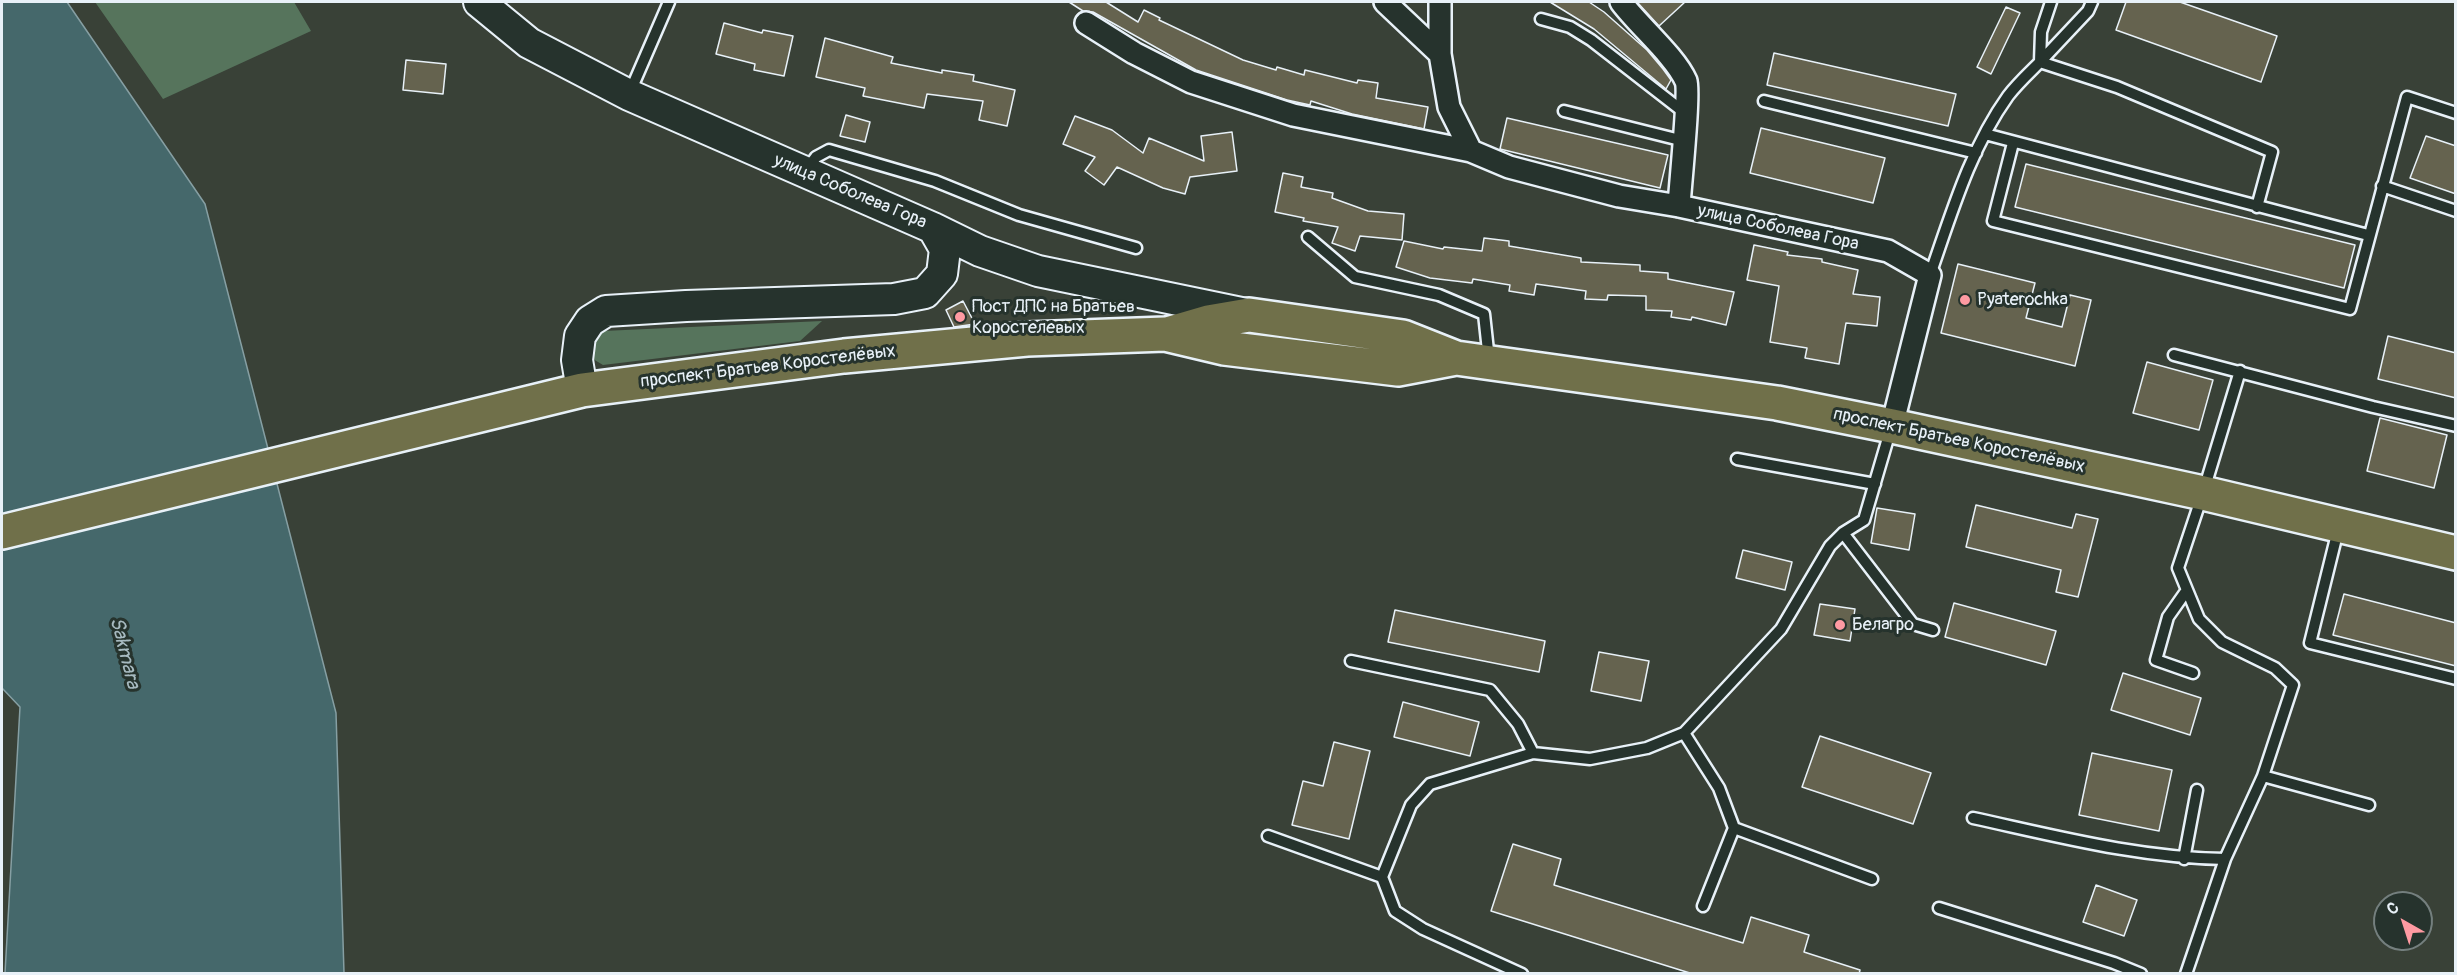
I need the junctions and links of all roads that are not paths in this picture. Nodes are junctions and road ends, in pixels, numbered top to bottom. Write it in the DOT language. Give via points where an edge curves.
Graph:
graph roads {
  1 [pos="479,2"];
  2 [pos="669,2"];
  3 [pos="1385,2"];
  4 [pos="1440,2"];
  5 [pos="1621,2"];
  6 [pos="2051,2"];
  7 [pos="2092,2"];
  8 [pos="1541,19"];
  9 [pos="1086,23"];
  10 [pos="1440,54"];
  11 [pos="2040,62"];
  12 [pos="628,96"];
  13 [pos="1764,101"];
  14 [pos="1564,111"];
  15 [pos="1685,113"];
  16 [pos="2456,113"];
  17 [pos="1985,134"];
  18 [pos="1683,141"];
  19 [pos="2013,143"];
  20 [pos="1471,150"];
  21 [pos="1976,153"];
  22 [pos="805,172"];
  23 [pos="2382,186"];
  24 [pos="1679,206"];
  25 [pos="2257,207"];
  26 [pos="2456,211"];
  27 [pos="933,228"];
  28 [pos="2368,236"];
  29 [pos="1308,237"];
  30 [pos="1136,248"];
  31 [pos="1930,276"];
  32 [pos="1249,315"];
  33 [pos="1166,334"];
  34 [pos="2174,355"];
  35 [pos="1456,358"];
  36 [pos="1489,363"];
  37 [pos="2240,371"];
  38 [pos="582,390"];
  39 [pos="1892,426"];
  40 [pos="2456,426"];
  41 [pos="1737,459"];
  42 [pos="1875,484"];
  43 [pos="2203,493"];
  44 [pos="2340,525"];
  45 [pos="2,532"];
  46 [pos="1844,533"];
  47 [pos="2456,553"];
  48 [pos="2187,590"];
  49 [pos="1933,630"];
  50 [pos="1350,662"];
  51 [pos="2193,673"];
  52 [pos="2456,679"];
  53 [pos="1684,733"];
  54 [pos="1533,753"];
  55 [pos="2263,776"];
  56 [pos="2197,790"];
  57 [pos="2368,805"];
  58 [pos="1972,818"];
  59 [pos="1734,828"];
  60 [pos="1268,836"];
  61 [pos="2184,858"];
  62 [pos="2225,859"];
  63 [pos="1382,877"];
  64 [pos="1872,879"];
  65 [pos="1703,906"];
  66 [pos="1939,908"];
  67 [pos="1522,974"];
  68 [pos="2141,974"];
  69 [pos="2186,974"];
  1 -- 12 [label="street, улица Соболева Гора" via="529,43"];
  2 -- 12 [label="lane"];
  3 -- 10 [label="street"];
  4 -- 10 [label="street"];
  5 -- 15 [label="street" via="1687,82"];
  6 -- 11 [label="lane" via="2041,32"];
  7 -- 11 [label="lane"];
  8 -- 15 [label="lane" via="1570,27 1591,40"];
  9 -- 20 [label="street, улица Соболева Гора" via="1191,82 1293,115"];
  10 -- 20 [label="street" via="1449,107"];
  11 -- 17 [label="lane" via="2009,95"];
  11 -- 25 [label="lane" via="2117,87 2272,152"];
  12 -- 22 [label="street, улица Соболева Гора"];
  13 -- 21 [label="lane"];
  14 -- 18 [label="lane"];
  15 -- 18 [label="street"];
  16 -- 23 [label="lane" via="2407,97"];
  17 -- 19 [label="lane"];
  17 -- 21 [label="lane"];
  18 -- 24 [label="street"];
  19 -- 25 [label="lane"];
  19 -- 28 [label="lane" via="1993,221 2350,309"];
  20 -- 24 [label="street, улица Соболева Гора" via="1520,170 1619,196"];
  21 -- 31 [label="lane"];
  22 -- 27 [label="street, улица Соболева Гора"];
  22 -- 30 [label="lane" via="816,156 828,150 935,181 1019,215"];
  23 -- 26 [label="lane"];
  23 -- 28 [label="lane"];
  24 -- 31 [label="street, улица Соболева Гора" via="1888,251"];
  25 -- 28 [label="lane"];
  27 -- 32 [label="street, улица Соболева Гора" via="980,251 1038,271"];
  27 -- 38 [label="street" via="945,249 942,274 925,293 894,299 606,311 590,321 580,336 577,360"];
  29 -- 36 [label="lane" via="1355,277 1439,295 1484,314"];
  31 -- 39 [label="street"];
  32 -- 33 [label="main road, проспект Братьев Коростелёвых"];
  32 -- 35 [label="main road, проспект Братьев Коростелёвых" via="1403,337"];
  33 -- 35 [label="main road, проспект Братьев Коростелёвых" via="1224,348 1398,369"];
  33 -- 38 [label="main road, проспект Братьев Коростелёвых" via="1027,339 844,356"];
  34 -- 37 [label="lane"];
  35 -- 36 [label="main road, проспект Братьев Коростелёвых"];
  36 -- 39 [label="main road, проспект Братьев Коростелёвых" via="1777,403"];
  37 -- 40 [label="lane"];
  37 -- 43 [label="lane"];
  38 -- 45 [label="main road, проспект Братьев Коростелёвых"];
  39 -- 42 [label="lane"];
  39 -- 43 [label="main road, проспект Братьев Коростелёвых"];
  41 -- 42 [label="lane"];
  42 -- 46 [label="lane" via="1864,520"];
  43 -- 44 [label="main road, проспект Братьев Коростелёвых"];
  43 -- 48 [label="lane" via="2178,568"];
  44 -- 47 [label="main road, проспект Братьев Коростелёвых"];
  44 -- 52 [label="lane" via="2310,643"];
  46 -- 49 [label="lane" via="1913,624"];
  46 -- 53 [label="lane" via="1830,546 1781,629"];
  48 -- 51 [label="lane" via="2168,617 2156,660"];
  48 -- 55 [label="lane" via="2199,619 2222,642 2275,668 2293,685"];
  50 -- 54 [label="lane" via="1491,690 1518,724"];
  53 -- 54 [label="lane" via="1647,748 1590,759"];
  53 -- 59 [label="lane" via="1719,788"];
  54 -- 63 [label="lane" via="1430,784 1411,804"];
  55 -- 57 [label="lane"];
  55 -- 62 [label="lane"];
  56 -- 61 [label="lane"];
  58 -- 61 [label="lane" via="2137,853"];
  59 -- 64 [label="lane"];
  59 -- 65 [label="lane"];
  60 -- 63 [label="lane"];
  61 -- 62 [label="lane"];
  62 -- 69 [label="lane"];
  63 -- 67 [label="lane" via="1395,911 1423,929"];
  66 -- 68 [label="lane"];
}
